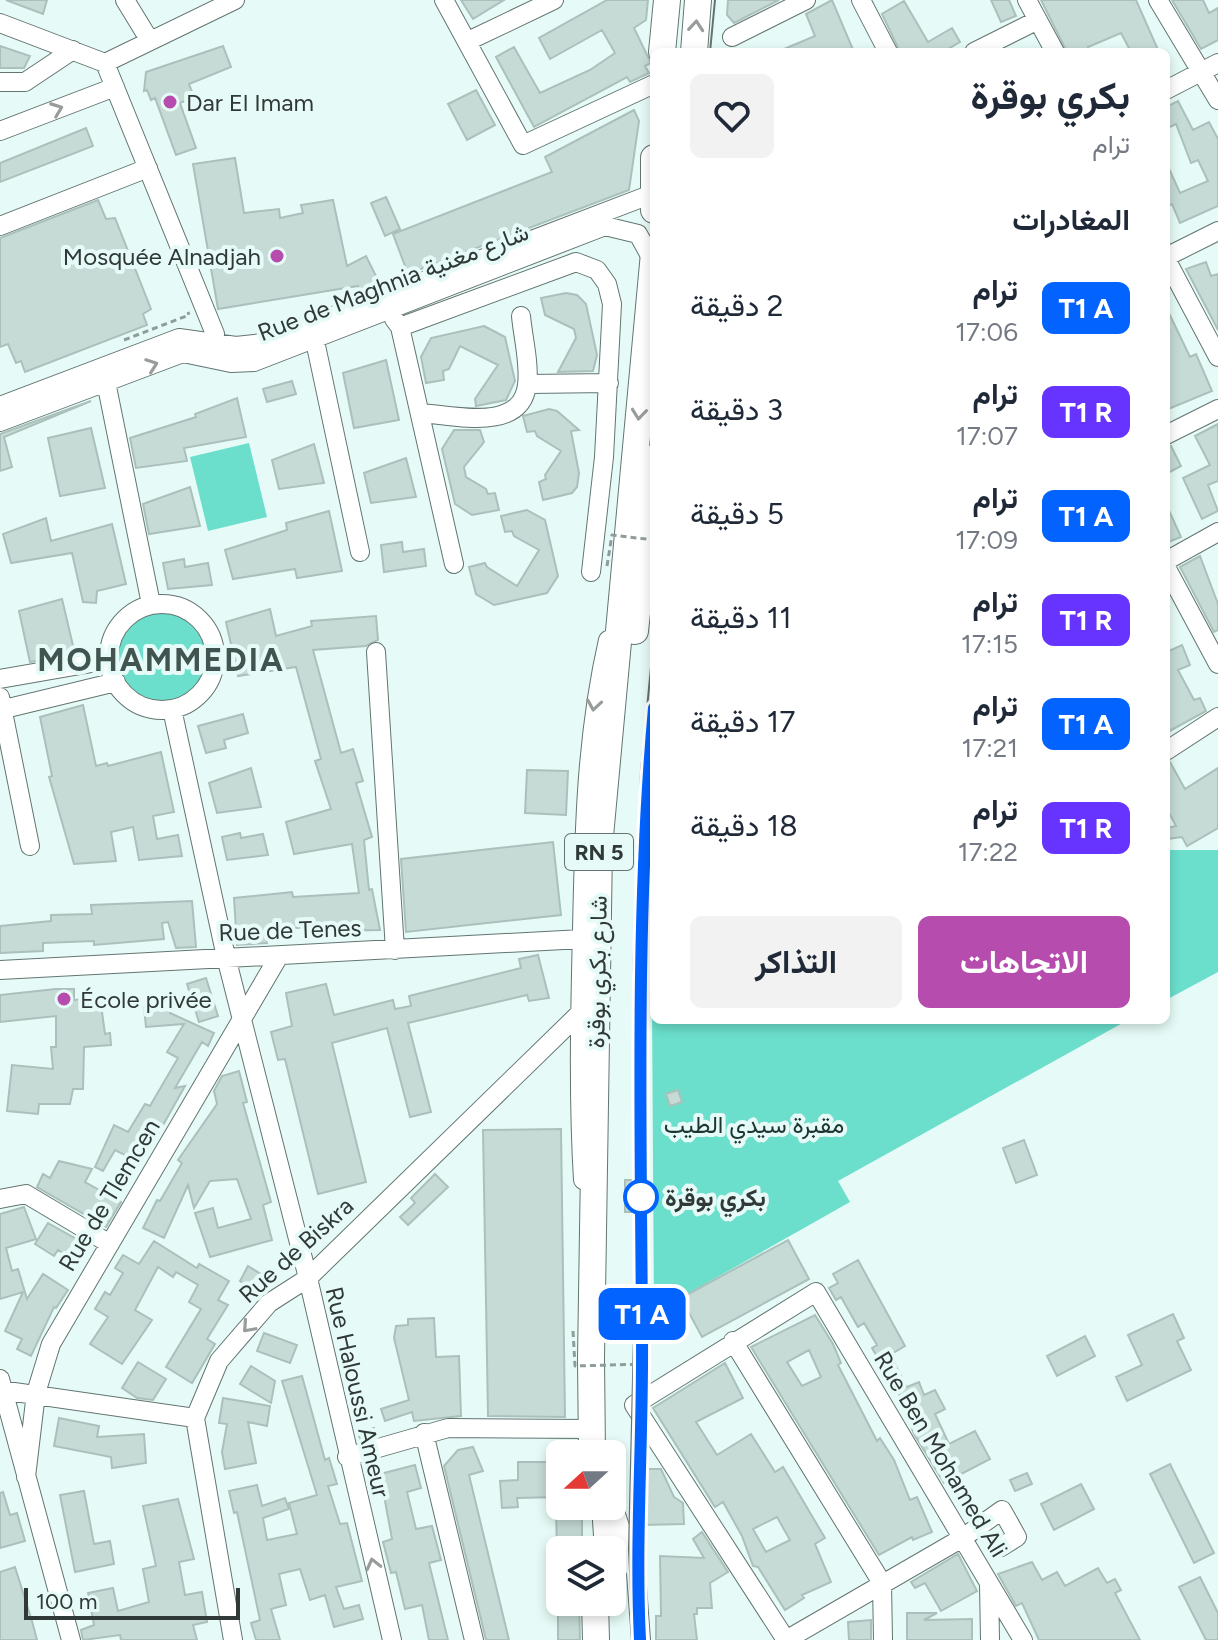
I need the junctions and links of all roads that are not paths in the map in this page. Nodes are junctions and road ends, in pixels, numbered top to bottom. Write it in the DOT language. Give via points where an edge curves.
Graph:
graph roads {
  1 [pos="125,0"];
  2 [pos="444,0"];
  3 [pos="554,0"];
  4 [pos="667,0"];
  5 [pos="678,0"];
  6 [pos="698,0"];
  7 [pos="806,0"];
  8 [pos="861,0"];
  9 [pos="1027,0"];
  10 [pos="1158,0"];
  11 [pos="228,1"];
  12 [pos="1038,20"];
  13 [pos="0,23"];
  14 [pos="732,37"];
  15 [pos="150,41"];
  16 [pos="468,41"];
  17 [pos="662,48"];
  18 [pos="674,48"];
  19 [pos="694,48"];
  20 [pos="886,48"];
  21 [pos="982,48"];
  22 [pos="1053,48"];
  23 [pos="73,50"];
  24 [pos="105,63"];
  25 [pos="1210,68"];
  26 [pos="0,82"];
  27 [pos="650,86"];
  28 [pos="115,87"];
  29 [pos="1170,88"];
  30 [pos="1218,100"];
  31 [pos="0,131"];
  32 [pos="148,168"];
  33 [pos="650,203"];
  34 [pos="0,226"];
  35 [pos="1218,231"];
  36 [pos="650,256"];
  37 [pos="1170,256"];
  38 [pos="1170,266"];
  39 [pos="650,281"];
  40 [pos="384,302"];
  41 [pos="521,316"];
  42 [pos="400,327"];
  43 [pos="313,331"];
  44 [pos="214,349"];
  45 [pos="1218,357"];
  46 [pos="104,374"];
  47 [pos="609,383"];
  48 [pos="528,384"];
  49 [pos="0,406"];
  50 [pos="1218,409"];
  51 [pos="420,413"];
  52 [pos="0,422"];
  53 [pos="1170,433"];
  54 [pos="650,494"];
  55 [pos="1218,532"];
  56 [pos="360,552"];
  57 [pos="1170,559"];
  58 [pos="454,564"];
  59 [pos="607,571"];
  60 [pos="1170,574"];
  61 [pos="151,604"];
  62 [pos="376,652"];
  63 [pos="109,660"];
  64 [pos="1218,664"];
  65 [pos="0,679"];
  66 [pos="116,682"];
  67 [pos="1,706"];
  68 [pos="172,709"];
  69 [pos="1218,717"];
  70 [pos="1170,748"];
  71 [pos="30,846"];
  72 [pos="582,939"];
  73 [pos="395,950"];
  74 [pos="279,956"];
  75 [pos="226,957"];
  76 [pos="0,970"];
  77 [pos="581,1012"];
  78 [pos="242,1015"];
  79 [pos="0,1199"];
  80 [pos="110,1244"];
  81 [pos="308,1278"];
  82 [pos="733,1341"];
  83 [pos="591,1359"];
  84 [pos="1,1386"];
  85 [pos="36,1393"];
  86 [pos="195,1418"];
  87 [pos="424,1433"];
  88 [pos="571,1440"];
  89 [pos="592,1440"];
  90 [pos="604,1440"];
  91 [pos="347,1457"];
  92 [pos="26,1477"];
  93 [pos="618,1520"];
  94 [pos="964,1537"];
  95 [pos="1001,1547"];
  96 [pos="989,1581"];
  97 [pos="882,1583"];
  98 [pos="586,1616"];
  99 [pos="595,1616"];
  100 [pos="608,1616"];
  101 [pos="71,1640"];
  102 [pos="233,1640"];
  103 [pos="392,1640"];
  104 [pos="474,1640"];
  105 [pos="585,1640"];
  106 [pos="596,1640"];
  107 [pos="609,1640"];
  108 [pos="641,1640"];
  109 [pos="786,1640"];
  110 [pos="883,1640"];
  111 [pos="990,1640"];
  112 [pos="1023,1640"];
  1 -- 15 [label="street"];
  2 -- 16 [label="street"];
  3 -- 16 [label="street"];
  4 -- 17 [label="highway"];
  5 -- 18 [label="highway"];
  19 -- 6 [label="highway, one-way"];
  7 -- 14 [label="street"];
  8 -- 20 [label="street"];
  9 -- 12 [label="street"];
  10 -- 25 [label="street"];
  11 -- 15 [label="street"];
  12 -- 21 [label="street"];
  12 -- 22 [label="street"];
  13 -- 23 [label="street"];
  15 -- 24 [label="street"];
  16 -- 27 [label="street" via="523,145"];
  23 -- 24 [label="street"];
  23 -- 26 [label="street" via="25,82"];
  24 -- 28 [label="street"];
  25 -- 29 [label="street"];
  25 -- 30 [label="street"];
  31 -- 28 [label="street, one-way"];
  28 -- 32 [label="street"];
  32 -- 34 [label="street"];
  32 -- 44 [label="street"];
  33 -- 40 [label="street, Rue de Maghnia شارع مغنية"];
  35 -- 37 [label="street"];
  36 -- 40 [label="street, Rue de Maghnia شارع مغنية" via="638,234 605,226"];
  38 -- 45 [label="street"];
  39 -- 59 [label="highway, شارع بكري بوقرة / RN 5, one-way"];
  40 -- 42 [label="street"];
  40 -- 43 [label="street, Rue de Maghnia شارع مغنية"];
  41 -- 48 [label="street"];
  42 -- 47 [label="street" via="563,266 586,264 607,284 612,304"];
  42 -- 51 [label="street"];
  43 -- 44 [label="street, Rue de Maghnia شارع مغنية"];
  43 -- 56 [label="street"];
  44 -- 46 [label="street, Rue de Maghnia شارع مغنية" via="179,338"];
  46 -- 49 [label="street, Rue de Maghnia شارع مغنية"];
  46 -- 52 [label="street, Rue de Maghnia شارع مغنية"];
  46 -- 61 [label="street"];
  47 -- 48 [label="street"];
  47 -- 59 [label="street"];
  48 -- 51 [label="street" via="522,404 503,416"];
  50 -- 53 [label="street"];
  51 -- 58 [label="street"];
  54 -- 90 [label="highway, شارع بكري بوقرة / RN 5" via="624,726 616,865"];
  55 -- 57 [label="street"];
  59 -- 72 [label="street, one-way" via="585,788"];
  59 -- 83 [label="highway, شارع بكري بوقرة / RN 5"];
  60 -- 64 [label="street"];
  61 -- 63 [label="street" via="124,619 110,645"];
  61 -- 68 [label="street" via="184,608 198,617 214,646 215,663 201,693"];
  62 -- 73 [label="street"];
  63 -- 65 [label="street"];
  63 -- 66 [label="street"];
  66 -- 67 [label="street"];
  66 -- 68 [label="street" via="142,706"];
  67 -- 71 [label="street"];
  68 -- 75 [label="street, Rue Haloussi Ameur"];
  69 -- 70 [label="street"];
  72 -- 73 [label="street, Rue de Tenes"];
  72 -- 77 [label="street"];
  73 -- 74 [label="street, Rue de Tenes"];
  74 -- 75 [label="street, Rue de Tenes"];
  74 -- 78 [label="street, Rue de Tlemcen"];
  75 -- 76 [label="street, Rue de Tenes"];
  75 -- 78 [label="street, Rue Haloussi Ameur"];
  77 -- 81 [label="street, Rue de Biskra"];
  77 -- 83 [label="street" via="581,1156"];
  78 -- 80 [label="street, Rue de Tlemcen"];
  78 -- 81 [label="street, Rue Haloussi Ameur"];
  79 -- 80 [label="street" via="26,1194"];
  80 -- 85 [label="street, Rue de Tlemcen" via="51,1344"];
  81 -- 86 [label="street, Rue de Biskra, one-way" via="269,1303 219,1361"];
  81 -- 91 [label="street, Rue Haloussi Ameur"];
  82 -- 94 [label="street, Rue Ben Mohamed Ali" via="816,1292"];
  82 -- 97 [label="street"];
  82 -- 109 [label="street" via="634,1405"];
  83 -- 89 [label="highway, شارع بكري بوقرة / RN 5"];
  84 -- 85 [label="street"];
  84 -- 92 [label="street"];
  85 -- 86 [label="street"];
  85 -- 92 [label="street, Rue de Tlemcen"];
  86 -- 102 [label="street"];
  87 -- 88 [label="street" via="448,1428"];
  87 -- 91 [label="street"];
  87 -- 104 [label="street"];
  103 -- 91 [label="street, Rue Haloussi Ameur, one-way"];
  92 -- 101 [label="street"];
  93 -- 108 [label="street" via="636,1573"];
  94 -- 95 [label="street" via="1002,1510 1017,1537"];
  94 -- 96 [label="street, Rue Ben Mohamed Ali"];
  94 -- 97 [label="street"];
  96 -- 111 [label="street"];
  96 -- 112 [label="street, Rue Ben Mohamed Ali"];
  97 -- 109 [label="street"];
  97 -- 110 [label="street"];
  98 -- 105 [label="street"];
  99 -- 106 [label="highway"];
  100 -- 107 [label="highway"];
}
